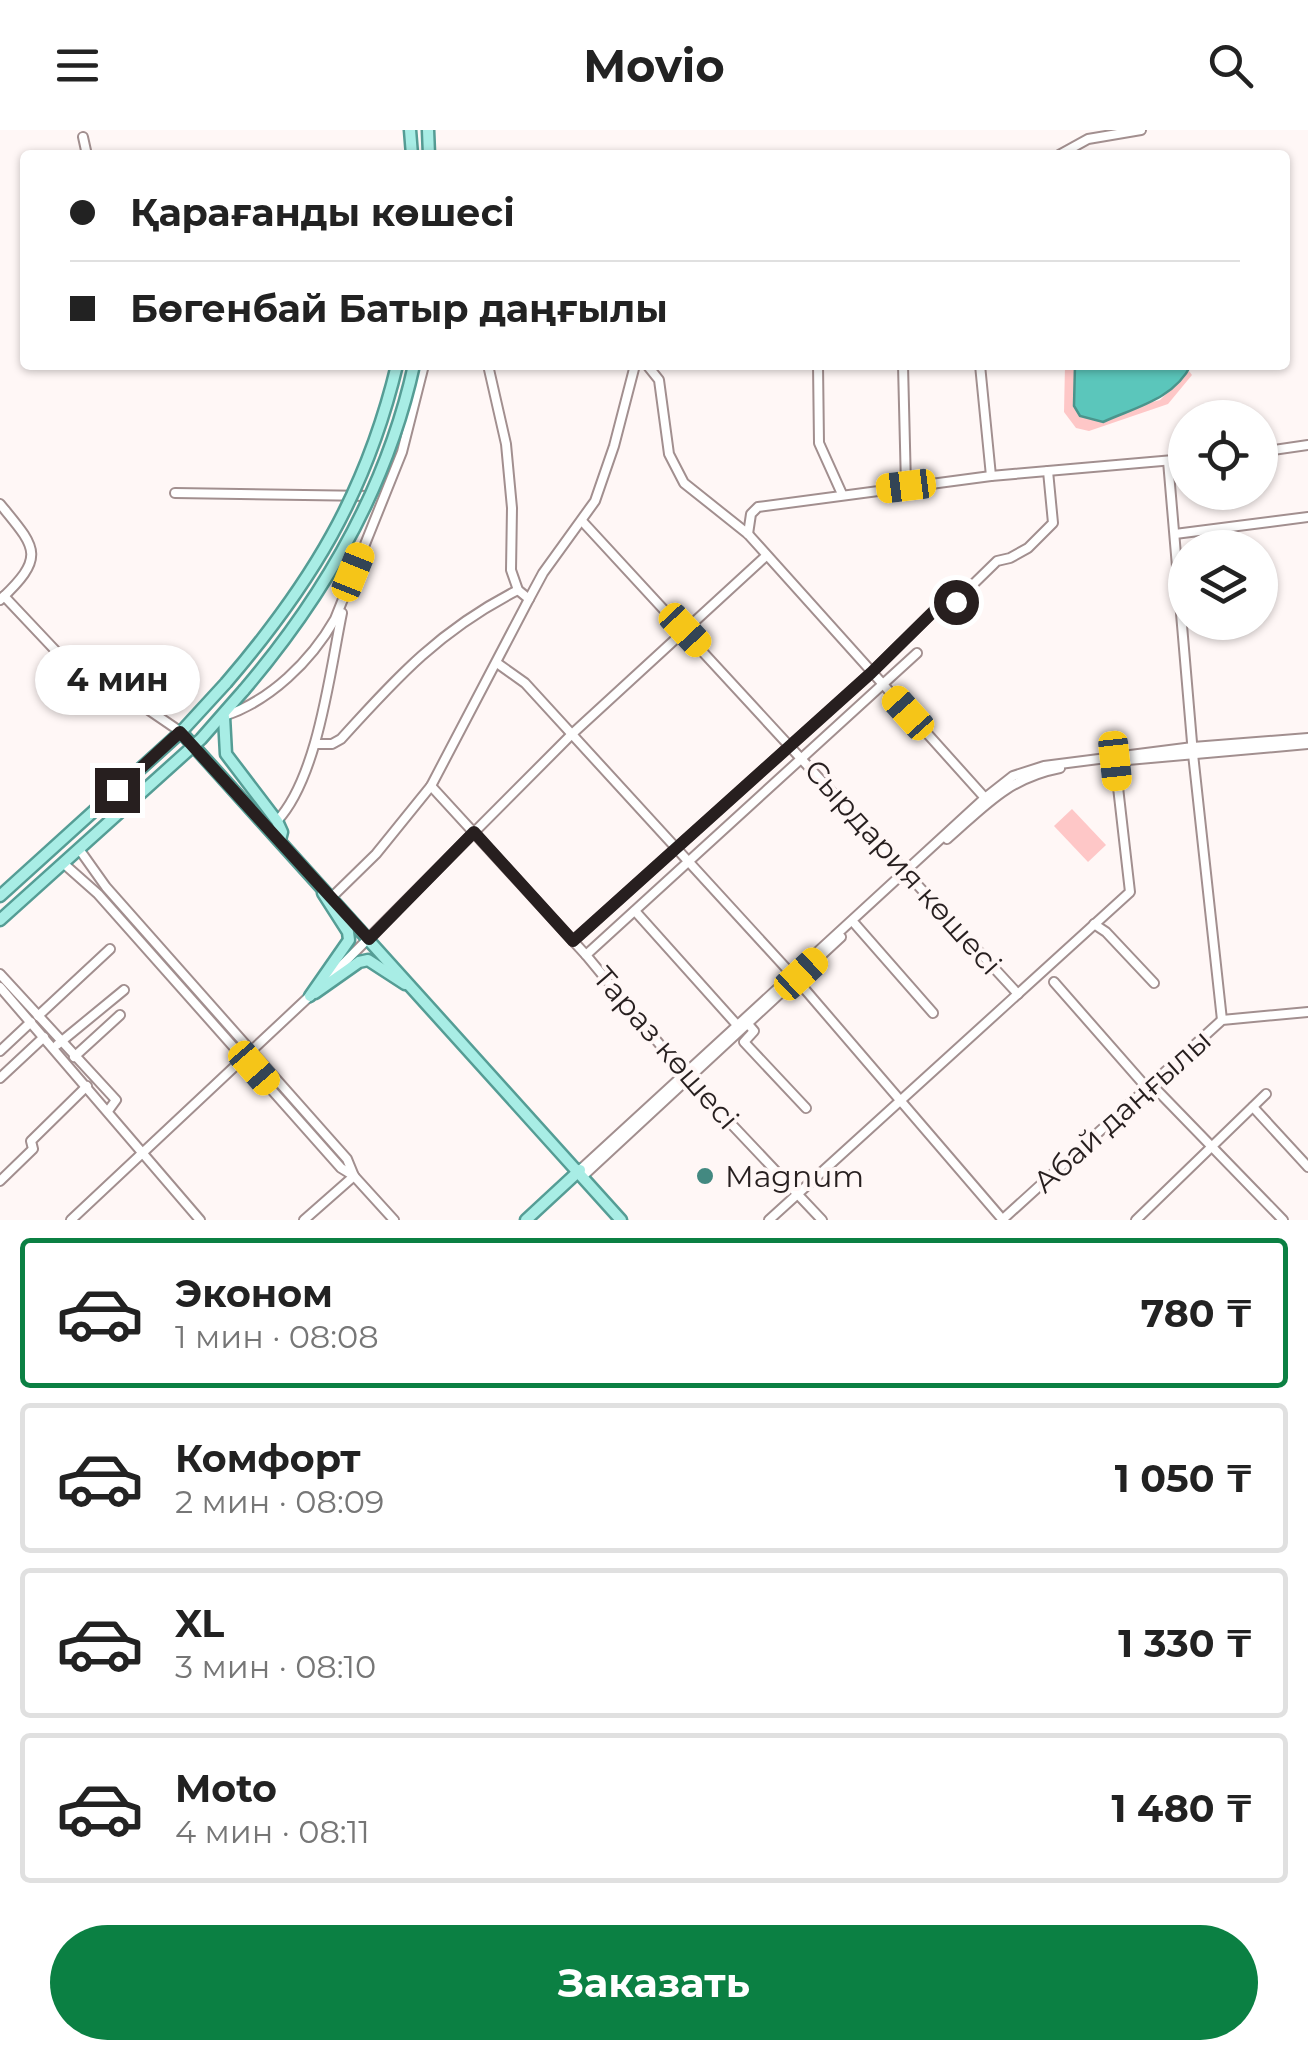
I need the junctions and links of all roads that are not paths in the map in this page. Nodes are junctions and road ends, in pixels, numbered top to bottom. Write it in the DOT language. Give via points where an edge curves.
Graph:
graph roads {
  1 [pos="1141,130"];
  2 [pos="84,137"];
  3 [pos="86,150"];
  4 [pos="1068,150"];
  5 [pos="396,370"];
  6 [pos="413,370"];
  7 [pos="423,370"];
  8 [pos="489,370"];
  9 [pos="633,370"];
  10 [pos="652,370"];
  11 [pos="818,370"];
  12 [pos="903,370"];
  13 [pos="980,370"];
  14 [pos="1308,446"];
  15 [pos="1278,450"];
  16 [pos="1168,461"];
  17 [pos="1048,470"];
  18 [pos="990,476"];
  19 [pos="906,486"];
  20 [pos="175,493"];
  21 [pos="842,494"];
  22 [pos="384,497"];
  23 [pos="0,504"];
  24 [pos="1308,518"];
  25 [pos="582,521"];
  26 [pos="1208,530"];
  27 [pos="748,534"];
  28 [pos="766,556"];
  29 [pos="518,590"];
  30 [pos="346,594"];
  31 [pos="2,598"];
  32 [pos="529,600"];
  33 [pos="685,630"];
  34 [pos="1184,640"];
  35 [pos="917,653"];
  36 [pos="497,662"];
  37 [pos="871,673"];
  38 [pos="884,687"];
  39 [pos="224,716"];
  40 [pos="180,732"];
  41 [pos="572,734"];
  42 [pos="1308,741"];
  43 [pos="315,744"];
  44 [pos="790,744"];
  45 [pos="193,746"];
  46 [pos="1193,750"];
  47 [pos="804,759"];
  48 [pos="1115,761"];
  49 [pos="431,786"];
  50 [pos="987,800"];
  51 [pos="277,820"];
  52 [pos="474,832"];
  53 [pos="280,840"];
  54 [pos="677,848"];
  55 [pos="79,849"];
  56 [pos="690,862"];
  57 [pos="64,863"];
  58 [pos="908,872"];
  59 [pos="320,884"];
  60 [pos="102,890"];
  61 [pos="0,896"];
  62 [pos="332,897"];
  63 [pos="635,911"];
  64 [pos="0,920"];
  65 [pos="854,924"];
  66 [pos="1094,924"];
  67 [pos="369,939"];
  68 [pos="573,941"];
  69 [pos="110,950"];
  70 [pos="586,955"];
  71 [pos="0,974"];
  72 [pos="794,977"];
  73 [pos="1054,982"];
  74 [pos="1154,983"];
  75 [pos="0,988"];
  76 [pos="124,990"];
  77 [pos="416,990"];
  78 [pos="1018,994"];
  79 [pos="310,996"];
  80 [pos="933,1012"];
  81 [pos="1308,1012"];
  82 [pos="120,1016"];
  83 [pos="34,1019"];
  84 [pos="1222,1020"];
  85 [pos="748,1024"];
  86 [pos="738,1026"];
  87 [pos="44,1037"];
  88 [pos="57,1045"];
  89 [pos="251,1049"];
  90 [pos="0,1051"];
  91 [pos="74,1056"];
  92 [pos="244,1056"];
  93 [pos="687,1077"];
  94 [pos="0,1078"];
  95 [pos="86,1086"];
  96 [pos="1149,1086"];
  97 [pos="1266,1094"];
  98 [pos="898,1102"];
  99 [pos="1253,1107"];
  100 [pos="806,1108"];
  101 [pos="108,1111"];
  102 [pos="1212,1148"];
  103 [pos="144,1151"];
  104 [pos="1308,1167"];
  105 [pos="581,1172"];
  106 [pos="354,1176"];
  107 [pos="0,1181"];
  108 [pos="798,1193"];
  109 [pos="71,1220"];
  110 [pos="200,1220"];
  111 [pos="304,1220"];
  112 [pos="394,1220"];
  113 [pos="526,1220"];
  114 [pos="535,1220"];
  115 [pos="621,1220"];
  116 [pos="769,1220"];
  117 [pos="822,1220"];
  118 [pos="1002,1220"];
  119 [pos="1136,1220"];
  120 [pos="1283,1220"];
  1 -- 4 [label="street" via="1088,139"];
  2 -- 3 [label="street"];
  5 -- 40 [label="main road, bridge" via="379,432 324,552 276,625"];
  6 -- 39 [label="main road, bridge" via="386,461 349,540 281,647"];
  7 -- 22 [label="street"];
  8 -- 29 [label="street" via="506,444 509,550"];
  9 -- 25 [label="street" via="614,446"];
  10 -- 27 [label="street" via="676,470"];
  11 -- 21 [label="street" via="819,443"];
  12 -- 19 [label="street"];
  13 -- 18 [label="street"];
  14 -- 15 [label="street"];
  16 -- 17 [label="street"];
  17 -- 18 [label="street"];
  17 -- 37 [label="street" via="1052,523 1028,548 997,560 956,602 937,608"];
  18 -- 19 [label="street"];
  19 -- 21 [label="street"];
  20 -- 22 [label="street"];
  21 -- 27 [label="street" via="758,508 750,514"];
  22 -- 30 [label="street"];
  23 -- 31 [label="street" via="33,551 28,568"];
  24 -- 26 [label="street"];
  25 -- 32 [label="street"];
  25 -- 33 [label="street, Сырдария көшесі"];
  27 -- 28 [label="street"];
  28 -- 33 [label="street"];
  28 -- 37 [label="street"];
  29 -- 32 [label="street"];
  29 -- 43 [label="street" via="436,640 341,739"];
  30 -- 39 [label="street" via="323,641 282,683"];
  30 -- 43 [label="street"];
  31 -- 40 [label="street" via="86,684 140,704"];
  32 -- 36 [label="street"];
  33 -- 41 [label="street"];
  33 -- 44 [label="street, Сырдария көшесі"];
  34 -- 46 [label="street"];
  35 -- 38 [label="street"];
  36 -- 41 [label="street"];
  36 -- 49 [label="street"];
  37 -- 38 [label="street"];
  37 -- 44 [label="street"];
  38 -- 47 [label="street"];
  38 -- 50 [label="street"];
  39 -- 45 [label="main road"];
  39 -- 51 [label="main road" via="226,754"];
  40 -- 45 [label="main road"];
  40 -- 61 [label="main road"];
  41 -- 52 [label="street"];
  41 -- 54 [label="street"];
  42 -- 46 [label="street"];
  43 -- 51 [label="street"];
  44 -- 47 [label="street, Сырдария көшесі"];
  44 -- 54 [label="street"];
  45 -- 53 [label="main road"];
  45 -- 55 [label="main road"];
  46 -- 48 [label="street"];
  46 -- 50 [label="street" via="1044,766 1013,776"];
  46 -- 84 [label="street"];
  47 -- 56 [label="street"];
  47 -- 58 [label="street, Сырдария көшесі"];
  48 -- 50 [label="street" via="1024,777"];
  48 -- 66 [label="street" via="1130,892"];
  49 -- 52 [label="street, Тараз көшесі"];
  49 -- 62 [label="street"];
  50 -- 58 [label="street"];
  51 -- 53 [label="main road"];
  52 -- 67 [label="street"];
  52 -- 68 [label="street, Тараз көшесі"];
  53 -- 59 [label="main road"];
  54 -- 56 [label="street"];
  54 -- 68 [label="street"];
  55 -- 57 [label="main road"];
  55 -- 60 [label="street"];
  56 -- 63 [label="street"];
  56 -- 72 [label="street"];
  57 -- 60 [label="street"];
  57 -- 64 [label="main road"];
  58 -- 65 [label="street"];
  58 -- 72 [label="street"];
  58 -- 78 [label="street, Сырдария көшесі"];
  59 -- 62 [label="main road"];
  59 -- 79 [label="main road" via="349,938"];
  60 -- 89 [label="street"];
  60 -- 92 [label="street"];
  62 -- 67 [label="main road"];
  63 -- 70 [label="street"];
  63 -- 86 [label="street"];
  65 -- 72 [label="street"];
  65 -- 80 [label="street"];
  66 -- 74 [label="street"];
  66 -- 78 [label="street"];
  67 -- 77 [label="main road"];
  67 -- 79 [label="street"];
  68 -- 70 [label="street, Тараз көшесі"];
  69 -- 83 [label="street"];
  70 -- 93 [label="street, Тараз көшесі"];
  71 -- 83 [label="street"];
  72 -- 85 [label="street"];
  72 -- 86 [label="street"];
  72 -- 98 [label="street"];
  73 -- 96 [label="street"];
  75 -- 83 [label="street"];
  76 -- 88 [label="street"];
  77 -- 79 [label="main road" via="368,960"];
  77 -- 105 [label="main road"];
  78 -- 98 [label="street"];
  79 -- 89 [label="street"];
  81 -- 84 [label="street, Абай даңғылы"];
  82 -- 91 [label="street"];
  83 -- 87 [label="street"];
  83 -- 88 [label="street"];
  83 -- 90 [label="street"];
  84 -- 96 [label="street, Абай даңғылы"];
  85 -- 93 [label="street"];
  85 -- 100 [label="street" via="754,1031 744,1042"];
  86 -- 93 [label="street"];
  87 -- 88 [label="street"];
  87 -- 94 [label="street"];
  88 -- 91 [label="street"];
  88 -- 95 [label="street"];
  89 -- 92 [label="street"];
  89 -- 106 [label="street" via="347,1159"];
  91 -- 101 [label="street" via="116,1100"];
  92 -- 103 [label="street"];
  92 -- 106 [label="street"];
  93 -- 105 [label="street"];
  93 -- 108 [label="street, Тараз көшесі"];
  95 -- 101 [label="street"];
  95 -- 107 [label="street"];
  96 -- 102 [label="street"];
  96 -- 118 [label="street, Абай даңғылы"];
  97 -- 99 [label="street"];
  98 -- 108 [label="street"];
  98 -- 118 [label="street"];
  99 -- 102 [label="street"];
  99 -- 104 [label="street"];
  101 -- 103 [label="street"];
  102 -- 119 [label="street"];
  102 -- 120 [label="street"];
  103 -- 109 [label="street"];
  103 -- 110 [label="street"];
  105 -- 113 [label="main road"];
  105 -- 114 [label="main road"];
  105 -- 115 [label="main road"];
  106 -- 111 [label="street"];
  106 -- 112 [label="street"];
  108 -- 116 [label="street"];
  108 -- 117 [label="street, Тараз көшесі"];
}
